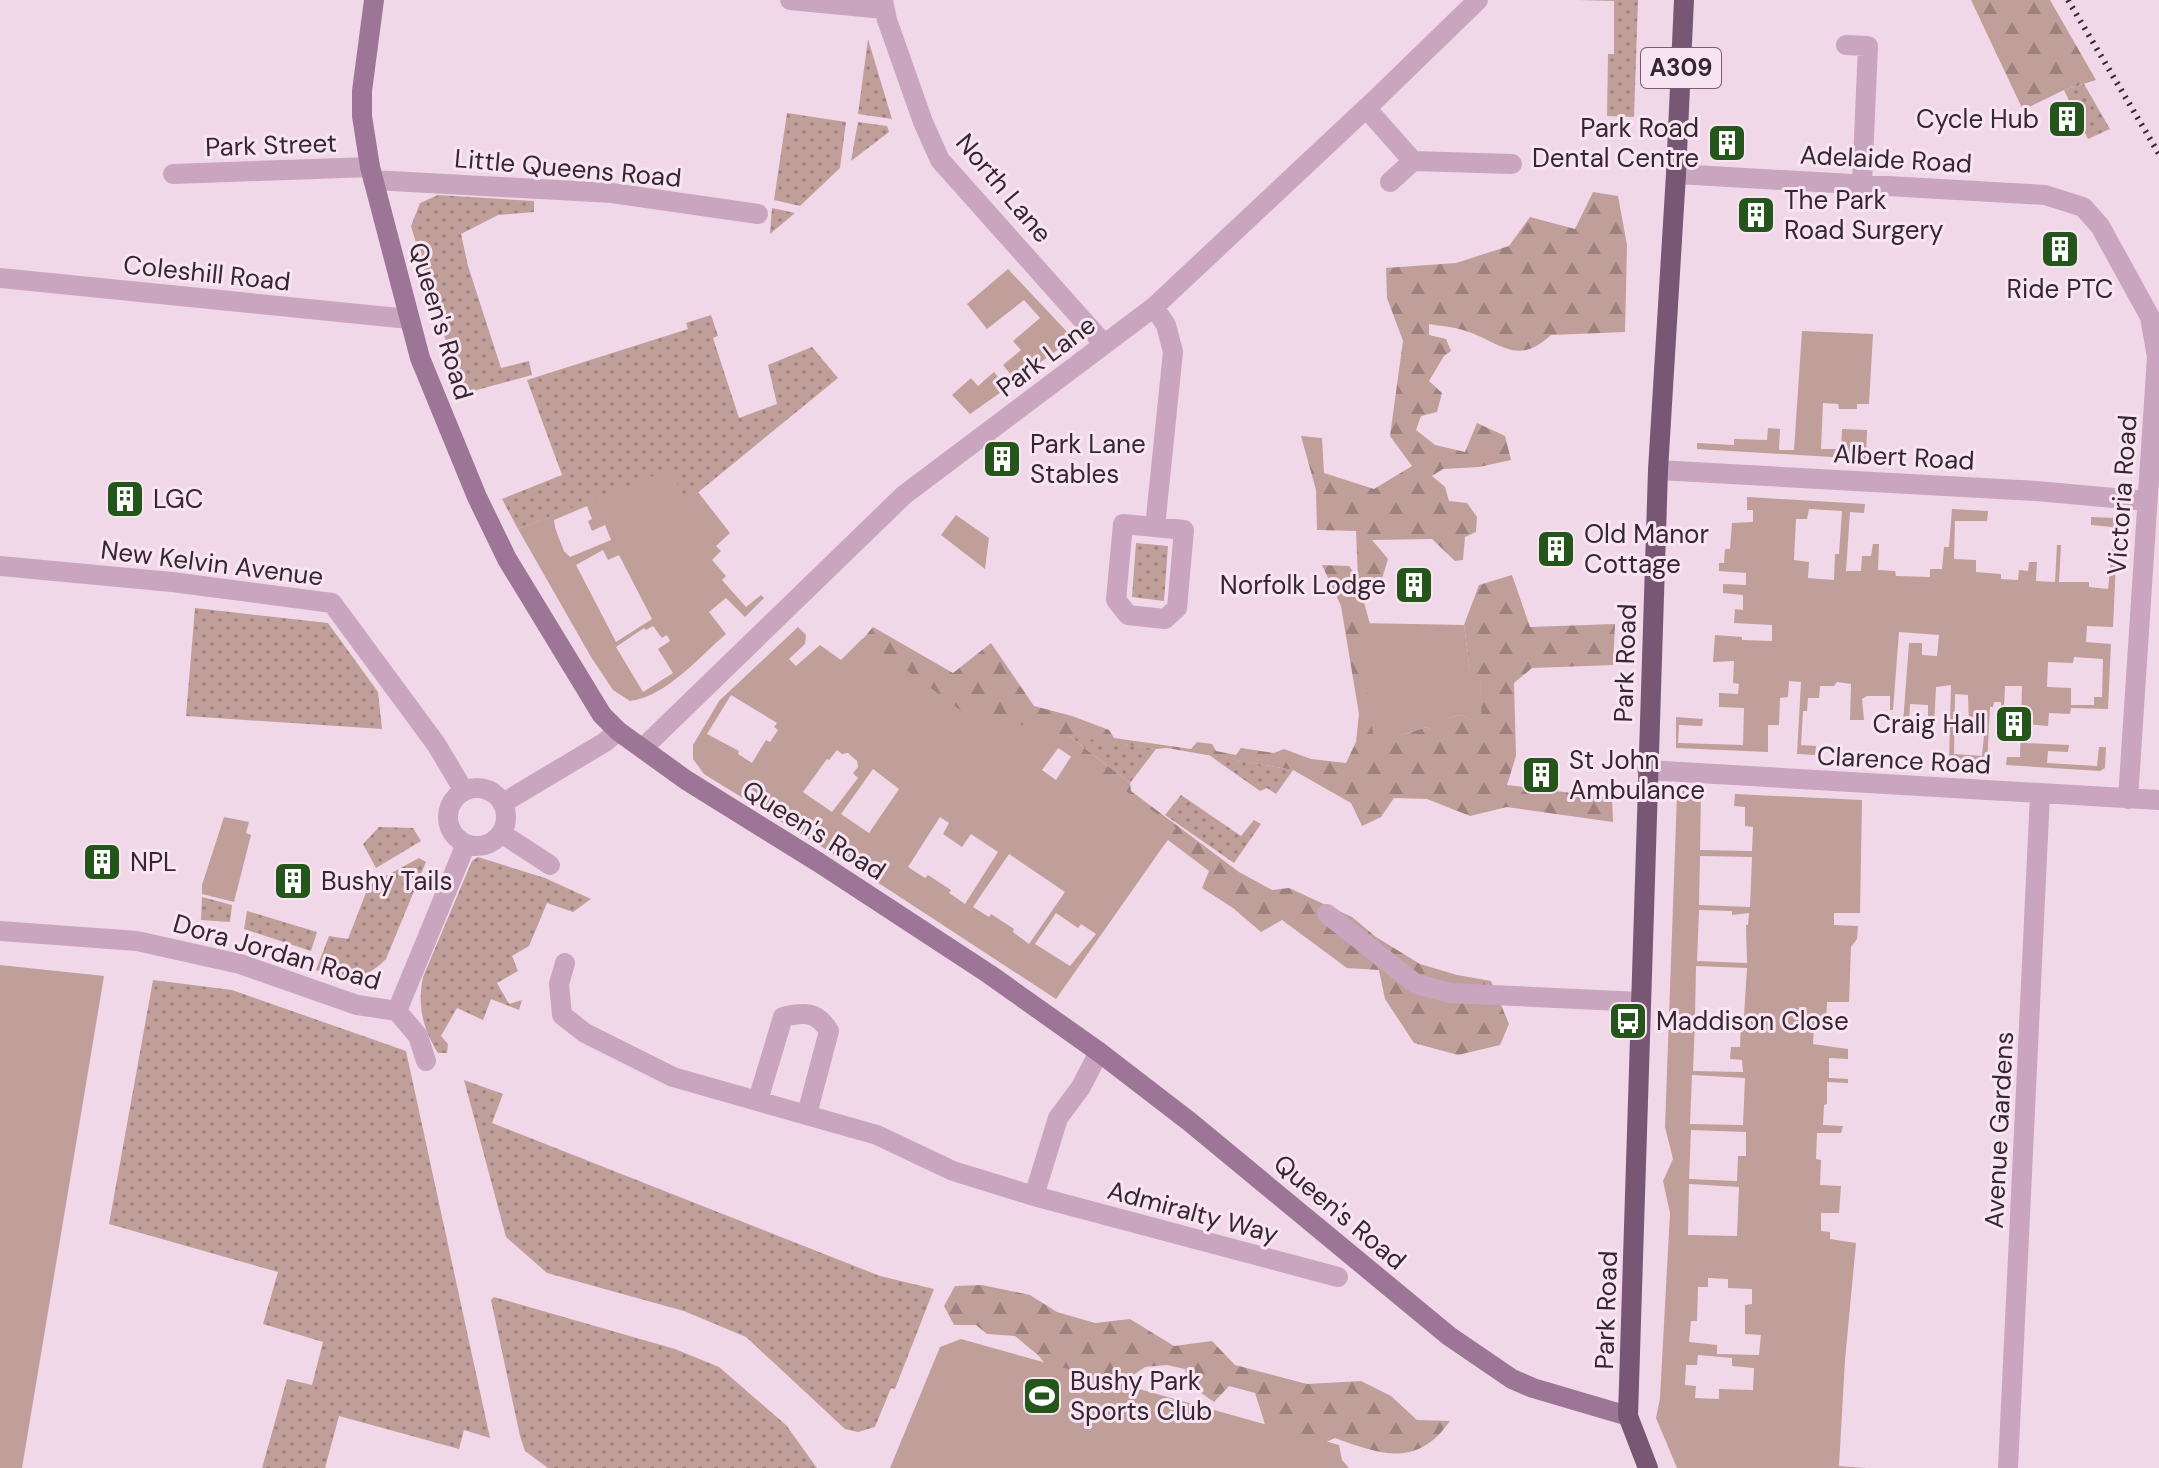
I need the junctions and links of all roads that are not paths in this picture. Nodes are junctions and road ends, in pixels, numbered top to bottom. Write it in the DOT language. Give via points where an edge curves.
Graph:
graph roads {
  1 [pos="374,0"];
  2 [pos="790,0"];
  3 [pos="1478,0"];
  4 [pos="1684,0"];
  5 [pos="884,4"];
  6 [pos="1846,45"];
  7 [pos="1366,108"];
  8 [pos="1413,161"];
  9 [pos="1512,164"];
  10 [pos="173,174"];
  11 [pos="372,174"];
  12 [pos="1676,174"];
  13 [pos="1390,182"];
  14 [pos="1862,183"];
  15 [pos="2089,212"];
  16 [pos="758,214"];
  17 [pos="0,278"];
  18 [pos="1154,307"];
  19 [pos="409,319"];
  20 [pos="1104,344"];
  21 [pos="1658,470"];
  22 [pos="2147,501"];
  23 [pos="1155,527"];
  24 [pos="0,566"];
  25 [pos="618,731"];
  26 [pos="643,748"];
  27 [pos="1647,770"];
  28 [pos="464,791"];
  29 [pos="2040,794"];
  30 [pos="2128,799"];
  31 [pos="2159,800"];
  32 [pos="503,803"];
  33 [pos="501,833"];
  34 [pos="466,844"];
  35 [pos="550,865"];
  36 [pos="1327,914"];
  37 [pos="0,931"];
  38 [pos="565,963"];
  39 [pos="1641,1002"];
  40 [pos="397,1011"];
  41 [pos="1099,1052"];
  42 [pos="426,1061"];
  43 [pos="758,1100"];
  44 [pos="807,1114"];
  45 [pos="1034,1196"];
  46 [pos="1338,1277"];
  47 [pos="1628,1416"];
  48 [pos="1648,1468"];
  49 [pos="2008,1468"];
  1 -- 11 [label="main road, Queen's Road" via="362,91"];
  2 -- 5 [label="street"];
  3 -- 7 [label="street, Park Lane"];
  4 -- 12 [label="main road, Park Road / A309"];
  5 -- 20 [label="street, North Lane" via="940,160"];
  6 -- 14 [label="street" via="1868,46"];
  7 -- 8 [label="street"];
  7 -- 18 [label="street, Park Lane"];
  8 -- 9 [label="street"];
  8 -- 13 [label="street"];
  10 -- 11 [label="street, Park Street"];
  11 -- 16 [label="street, Little Queens Road" via="597,192"];
  11 -- 19 [label="main road, Queen's Road"];
  12 -- 14 [label="street, Adelaide Road"];
  12 -- 21 [label="main road, Park Road / A309"];
  14 -- 15 [label="street, Adelaide Road" via="2045,195"];
  15 -- 22 [label="street, Victoria Road" via="2150,317 2154,336 2157,366"];
  17 -- 19 [label="street, Coleshill Road"];
  18 -- 20 [label="street, Park Lane"];
  18 -- 23 [label="street" via="1166,325 1173,352"];
  19 -- 25 [label="main road, Queen's Road" via="440,411 507,559 593,702"];
  20 -- 26 [label="street, Park Lane" via="904,495"];
  21 -- 22 [label="street, Albert Road"];
  21 -- 27 [label="main road, Park Road / A309"];
  22 -- 30 [label="street, Victoria Road"];
  23 -- 23 [label="street" via="1184,530 1177,608 1165,619 1128,615 1116,600 1123,524"];
  24 -- 28 [label="street, New Kelvin Avenue" via="332,603 436,744"];
  25 -- 26 [label="main road, Queen's Road"];
  25 -- 32 [label="street"];
  26 -- 41 [label="main road, Queen's Road"];
  27 -- 29 [label="street, Clarence Road"];
  27 -- 39 [label="main road, Park Road / A309"];
  28 -- 32 [label="street" via="486,789"];
  28 -- 34 [label="street" via="452,802 449,825"];
  29 -- 30 [label="street, Clarence Road"];
  29 -- 49 [label="street, Avenue Gardens"];
  30 -- 31 [label="street, Clarence Road"];
  32 -- 33 [label="street"];
  33 -- 34 [label="street" via="486,844"];
  33 -- 35 [label="street"];
  34 -- 40 [label="street"];
  36 -- 39 [label="street" via="1416,984 1450,993"];
  37 -- 40 [label="street, Dora Jordan Road" via="137,941 240,964 357,1005"];
  38 -- 43 [label="street, Admiralty Way" via="559,984 562,1015 585,1033 673,1077"];
  39 -- 47 [label="main road, Park Road / A309"];
  40 -- 42 [label="street" via="418,1036"];
  41 -- 45 [label="street" via="1058,1118"];
  41 -- 47 [label="main road, Queen's Road" via="1449,1336 1522,1384"];
  43 -- 44 [label="street, Admiralty Way"];
  43 -- 44 [label="street" via="783,1017 802,1012 822,1019 829,1031"];
  44 -- 45 [label="street, Admiralty Way" via="877,1135 953,1171"];
  45 -- 46 [label="street, Admiralty Way"];
  47 -- 48 [label="main road, Park Road / A309"];
}
